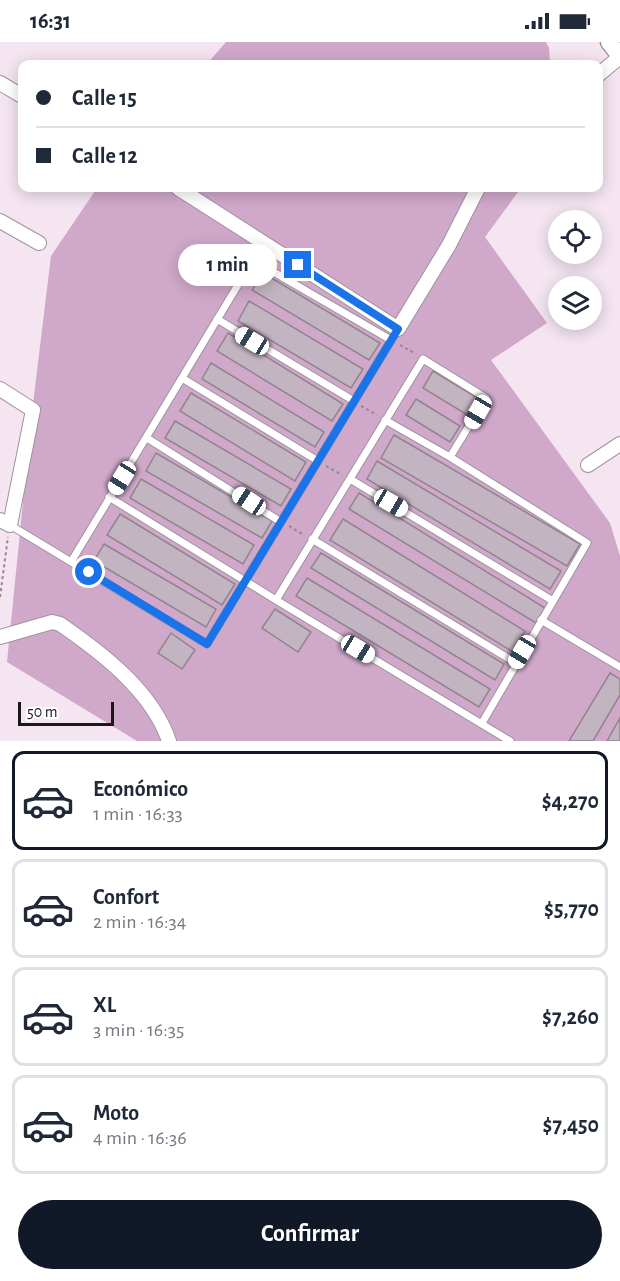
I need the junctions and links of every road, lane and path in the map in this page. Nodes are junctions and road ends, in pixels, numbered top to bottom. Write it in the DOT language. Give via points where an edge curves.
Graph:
graph roads {
  1 [pos="609,42"];
  2 [pos="620,57"];
  3 [pos="603,71"];
  4 [pos="0,83"];
  5 [pos="18,94"];
  6 [pos="184,192"];
  7 [pos="476,192"];
  8 [pos="0,221"];
  9 [pos="39,243"];
  10 [pos="217,320"];
  11 [pos="394,334"];
  12 [pos="423,358"];
  13 [pos="182,378"];
  14 [pos="0,389"];
  15 [pos="354,401"];
  16 [pos="384,420"];
  17 [pos="147,438"];
  18 [pos="620,444"];
  19 [pos="450,457"];
  20 [pos="318,461"];
  21 [pos="588,465"];
  22 [pos="350,479"];
  23 [pos="109,498"];
  24 [pos="5,522"];
  25 [pos="281,522"];
  26 [pos="312,539"];
  27 [pos="71,562"];
  28 [pos="245,581"];
  29 [pos="0,597"];
  30 [pos="276,600"];
  31 [pos="553,601"];
  32 [pos="541,620"];
  33 [pos="0,637"];
  34 [pos="516,663"];
  35 [pos="620,667"];
  36 [pos="482,723"];
  37 [pos="497,733"];
  38 [pos="169,741"];
  39 [pos="493,741"];
  40 [pos="510,741"];
  1 -- 2 [label="street"];
  2 -- 3 [label="street"];
  4 -- 5 [label="street"];
  6 -- 11 [label="street"];
  7 -- 11 [label="street" via="449,245"];
  8 -- 9 [label="street"];
  10 -- 11 [label="lane" via="253,260"];
  10 -- 13 [label="lane"];
  10 -- 15 [label="lane"];
  11 -- 12 [label="path"];
  11 -- 15 [label="lane"];
  12 -- 16 [label="lane"];
  12 -- 19 [label="lane" via="486,398"];
  13 -- 17 [label="lane"];
  13 -- 20 [label="lane"];
  14 -- 24 [label="street" via="33,410"];
  15 -- 16 [label="path"];
  15 -- 20 [label="lane"];
  16 -- 19 [label="lane"];
  16 -- 22 [label="lane"];
  17 -- 23 [label="lane"];
  17 -- 25 [label="lane"];
  18 -- 21 [label="street"];
  19 -- 31 [label="lane" via="587,543"];
  20 -- 22 [label="path"];
  20 -- 25 [label="lane"];
  22 -- 26 [label="lane"];
  22 -- 31 [label="lane"];
  23 -- 27 [label="lane"];
  23 -- 28 [label="lane"];
  24 -- 27 [label="lane"];
  24 -- 29 [label="path"];
  25 -- 26 [label="path"];
  25 -- 28 [label="lane"];
  26 -- 30 [label="lane"];
  26 -- 34 [label="lane"];
  27 -- 28 [label="lane" via="207,644"];
  28 -- 30 [label="lane"];
  30 -- 36 [label="lane"];
  31 -- 32 [label="lane"];
  32 -- 34 [label="lane"];
  32 -- 35 [label="lane"];
  33 -- 38 [label="street" via="52,622 60,624 101,652 139,691"];
  34 -- 36 [label="lane"];
  36 -- 37 [label="lane"];
  37 -- 39 [label="lane"];
  37 -- 40 [label="lane"];
}
